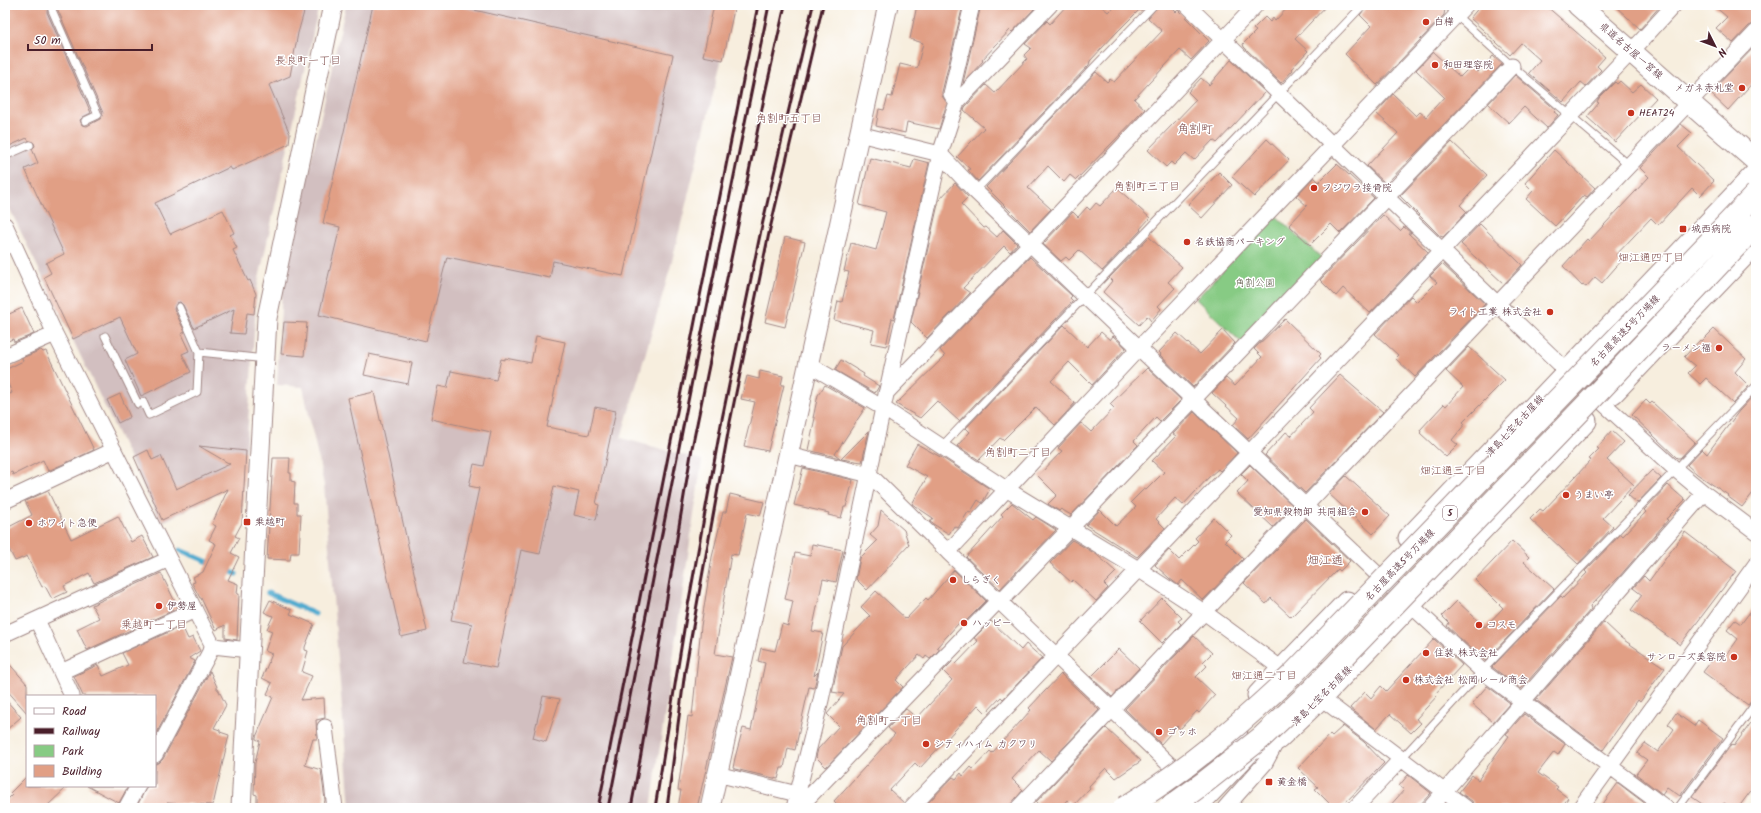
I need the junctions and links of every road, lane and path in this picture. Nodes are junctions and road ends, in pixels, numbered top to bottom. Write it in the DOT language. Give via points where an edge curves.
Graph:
graph roads {
  1 [pos="333,5"];
  2 [pos="888,5"];
  3 [pos="972,5"];
  4 [pos="1050,5"];
  5 [pos="1154,5"];
  6 [pos="1187,5"];
  7 [pos="1256,5"];
  8 [pos="1363,5"];
  9 [pos="1578,5"];
  10 [pos="1674,5"];
  11 [pos="1457,8"];
  12 [pos="52,10"];
  13 [pos="1756,32"];
  14 [pos="1223,40"];
  15 [pos="1631,52"];
  16 [pos="1512,66"];
  17 [pos="1279,93"];
  18 [pos="957,102"];
  19 [pos="1690,103"];
  20 [pos="1570,115"];
  21 [pos="85,121"];
  22 [pos="859,134"];
  23 [pos="30,145"];
  24 [pos="1333,145"];
  25 [pos="940,154"];
  26 [pos="5,156"];
  27 [pos="1756,161"];
  28 [pos="1629,166"];
  29 [pos="1756,173"];
  30 [pos="975,191"];
  31 [pos="1756,194"];
  32 [pos="1387,197"];
  33 [pos="5,225"];
  34 [pos="1756,225"];
  35 [pos="1031,243"];
  36 [pos="1756,243"];
  37 [pos="1442,251"];
  38 [pos="1085,296"];
  39 [pos="1498,304"];
  40 [pos="179,307"];
  41 [pos="55,334"];
  42 [pos="105,336"];
  43 [pos="1139,348"];
  44 [pos="199,352"];
  45 [pos="5,356"];
  46 [pos="265,359"];
  47 [pos="808,364"];
  48 [pos="1567,371"];
  49 [pos="1756,386"];
  50 [pos="886,393"];
  51 [pos="1194,400"];
  52 [pos="1603,403"];
  53 [pos="883,408"];
  54 [pos="942,446"];
  55 [pos="114,450"];
  56 [pos="1249,452"];
  57 [pos="788,455"];
  58 [pos="1675,469"];
  59 [pos="870,475"];
  60 [pos="1006,489"];
  61 [pos="1704,493"];
  62 [pos="5,501"];
  63 [pos="1306,505"];
  64 [pos="1070,528"];
  65 [pos="1756,532"];
  66 [pos="948,552"];
  67 [pos="169,558"];
  68 [pos="1756,564"];
  69 [pos="1138,569"];
  70 [pos="1376,573"];
  71 [pos="999,602"];
  72 [pos="1411,606"];
  73 [pos="195,610"];
  74 [pos="1204,612"];
  75 [pos="37,620"];
  76 [pos="5,634"];
  77 [pos="213,646"];
  78 [pos="250,650"];
  79 [pos="1055,656"];
  80 [pos="1282,668"];
  81 [pos="1482,671"];
  82 [pos="61,672"];
  83 [pos="72,695"];
  84 [pos="1321,698"];
  85 [pos="1522,702"];
  86 [pos="1756,703"];
  87 [pos="1113,710"];
  88 [pos="1241,715"];
  89 [pos="326,727"];
  90 [pos="1278,739"];
  91 [pos="156,753"];
  92 [pos="1401,759"];
  93 [pos="1609,767"];
  94 [pos="1176,771"];
  95 [pos="717,774"];
  96 [pos="137,787"];
  97 [pos="1444,791"];
  98 [pos="802,803"];
  99 [pos="126,808"];
  100 [pos="241,808"];
  101 [pos="335,808"];
  102 [pos="710,808"];
  103 [pos="911,808"];
  104 [pos="1018,808"];
  105 [pos="1114,808"];
  106 [pos="1124,808"];
  107 [pos="1141,808"];
  108 [pos="1169,808"];
  109 [pos="1195,808"];
  110 [pos="1225,808"];
  111 [pos="1355,808"];
  112 [pos="1430,808"];
  113 [pos="1466,808"];
  114 [pos="1580,808"];
  115 [pos="1666,808"];
  116 [pos="1678,808"];
  1 -- 46 [label="street" via="267,318"];
  2 -- 22 [label="street"];
  3 -- 18 [label="street" via="951,94"];
  4 -- 18 [label="street"];
  5 -- 30 [label="lane"];
  6 -- 14 [label="street"];
  7 -- 14 [label="street"];
  8 -- 17 [label="lane"];
  9 -- 15 [label="main road, 県道名古屋一宮線"];
  10 -- 15 [label="street"];
  11 -- 16 [label="lane"];
  11 -- 24 [label="street"];
  12 -- 21 [label="lane" via="98,115"];
  13 -- 19 [label="street"];
  14 -- 17 [label="street"];
  14 -- 35 [label="street"];
  15 -- 19 [label="main road, 県道名古屋一宮線"];
  15 -- 20 [label="street"];
  16 -- 20 [label="lane"];
  16 -- 32 [label="street"];
  17 -- 24 [label="street"];
  17 -- 38 [label="lane"];
  18 -- 25 [label="street"];
  19 -- 27 [label="main road, 県道名古屋一宮線"];
  19 -- 28 [label="street"];
  20 -- 28 [label="lane"];
  20 -- 37 [label="street"];
  22 -- 25 [label="street"];
  22 -- 47 [label="street"];
  23 -- 26 [label="lane"];
  24 -- 32 [label="street"];
  24 -- 43 [label="street"];
  25 -- 30 [label="street"];
  25 -- 50 [label="street"];
  28 -- 39 [label="street"];
  29 -- 48 [label="main road, 津島七宝名古屋線"];
  30 -- 35 [label="street"];
  31 -- 106 [label="highway, 名古屋高速5号万場線 / 5, bridge" via="1292,676 1241,723 1191,763"];
  32 -- 37 [label="street"];
  32 -- 51 [label="street"];
  33 -- 41 [label="street"];
  34 -- 108 [label="highway, 5, bridge" via="1312,690 1261,738"];
  35 -- 38 [label="street"];
  35 -- 50 [label="street"];
  36 -- 52 [label="main road, 津島七宝名古屋線"];
  37 -- 39 [label="street"];
  37 -- 56 [label="street"];
  38 -- 43 [label="street"];
  38 -- 54 [label="lane"];
  39 -- 48 [label="street"];
  39 -- 63 [label="street"];
  40 -- 44 [label="lane"];
  41 -- 45 [label="street"];
  41 -- 55 [label="street"];
  42 -- 44 [label="lane" via="138,404 143,402 149,415 197,392"];
  43 -- 51 [label="street"];
  43 -- 60 [label="street"];
  44 -- 46 [label="lane"];
  46 -- 78 [label="street"];
  47 -- 53 [label="street"];
  47 -- 57 [label="street"];
  48 -- 70 [label="main road, 津島七宝名古屋線"];
  49 -- 58 [label="lane"];
  50 -- 53 [label="street"];
  51 -- 56 [label="street"];
  51 -- 64 [label="street"];
  52 -- 58 [label="street"];
  52 -- 72 [label="main road, 津島七宝名古屋線"];
  53 -- 54 [label="street"];
  53 -- 59 [label="street"];
  54 -- 60 [label="street"];
  55 -- 62 [label="street"];
  55 -- 67 [label="street"];
  56 -- 63 [label="street"];
  56 -- 69 [label="street"];
  57 -- 59 [label="street"];
  57 -- 95 [label="street"];
  58 -- 61 [label="street"];
  58 -- 81 [label="lane"];
  59 -- 66 [label="street"];
  59 -- 98 [label="street" via="821,700"];
  60 -- 64 [label="street"];
  60 -- 66 [label="street"];
  61 -- 65 [label="street"];
  61 -- 85 [label="street"];
  63 -- 70 [label="street"];
  63 -- 74 [label="street"];
  64 -- 69 [label="street"];
  64 -- 71 [label="street"];
  66 -- 71 [label="street"];
  67 -- 73 [label="street"];
  67 -- 75 [label="street"];
  68 -- 93 [label="street"];
  69 -- 74 [label="street"];
  69 -- 79 [label="street"];
  70 -- 72 [label="street"];
  70 -- 80 [label="main road, 津島七宝名古屋線"];
  71 -- 79 [label="street"];
  71 -- 98 [label="street"];
  72 -- 81 [label="street"];
  72 -- 84 [label="main road, 津島七宝名古屋線"];
  73 -- 77 [label="street"];
  73 -- 82 [label="street"];
  74 -- 80 [label="street"];
  74 -- 87 [label="street"];
  75 -- 76 [label="street"];
  75 -- 82 [label="street"];
  77 -- 78 [label="street"];
  77 -- 91 [label="street"];
  78 -- 100 [label="street"];
  79 -- 87 [label="street"];
  79 -- 103 [label="street"];
  80 -- 88 [label="main road, 津島七宝名古屋線"];
  81 -- 85 [label="street"];
  81 -- 92 [label="lane"];
  82 -- 83 [label="street"];
  84 -- 90 [label="main road, 津島七宝名古屋線"];
  84 -- 92 [label="street"];
  85 -- 93 [label="street"];
  85 -- 97 [label="street"];
  86 -- 116 [label="lane"];
  87 -- 94 [label="street"];
  87 -- 104 [label="street"];
  88 -- 94 [label="street" via="1222,725"];
  88 -- 108 [label="main road, 津島七宝名古屋線" via="1235,738"];
  89 -- 101 [label="street"];
  90 -- 109 [label="main road, 津島七宝名古屋線" via="1251,750"];
  90 -- 110 [label="street" via="1265,763"];
  92 -- 97 [label="street"];
  92 -- 111 [label="street"];
  93 -- 114 [label="street"];
  93 -- 115 [label="street"];
  94 -- 105 [label="street"];
  94 -- 107 [label="street"];
  95 -- 98 [label="street"];
  95 -- 102 [label="street"];
  96 -- 99 [label="street"];
  97 -- 112 [label="street"];
  97 -- 113 [label="street"];
}
